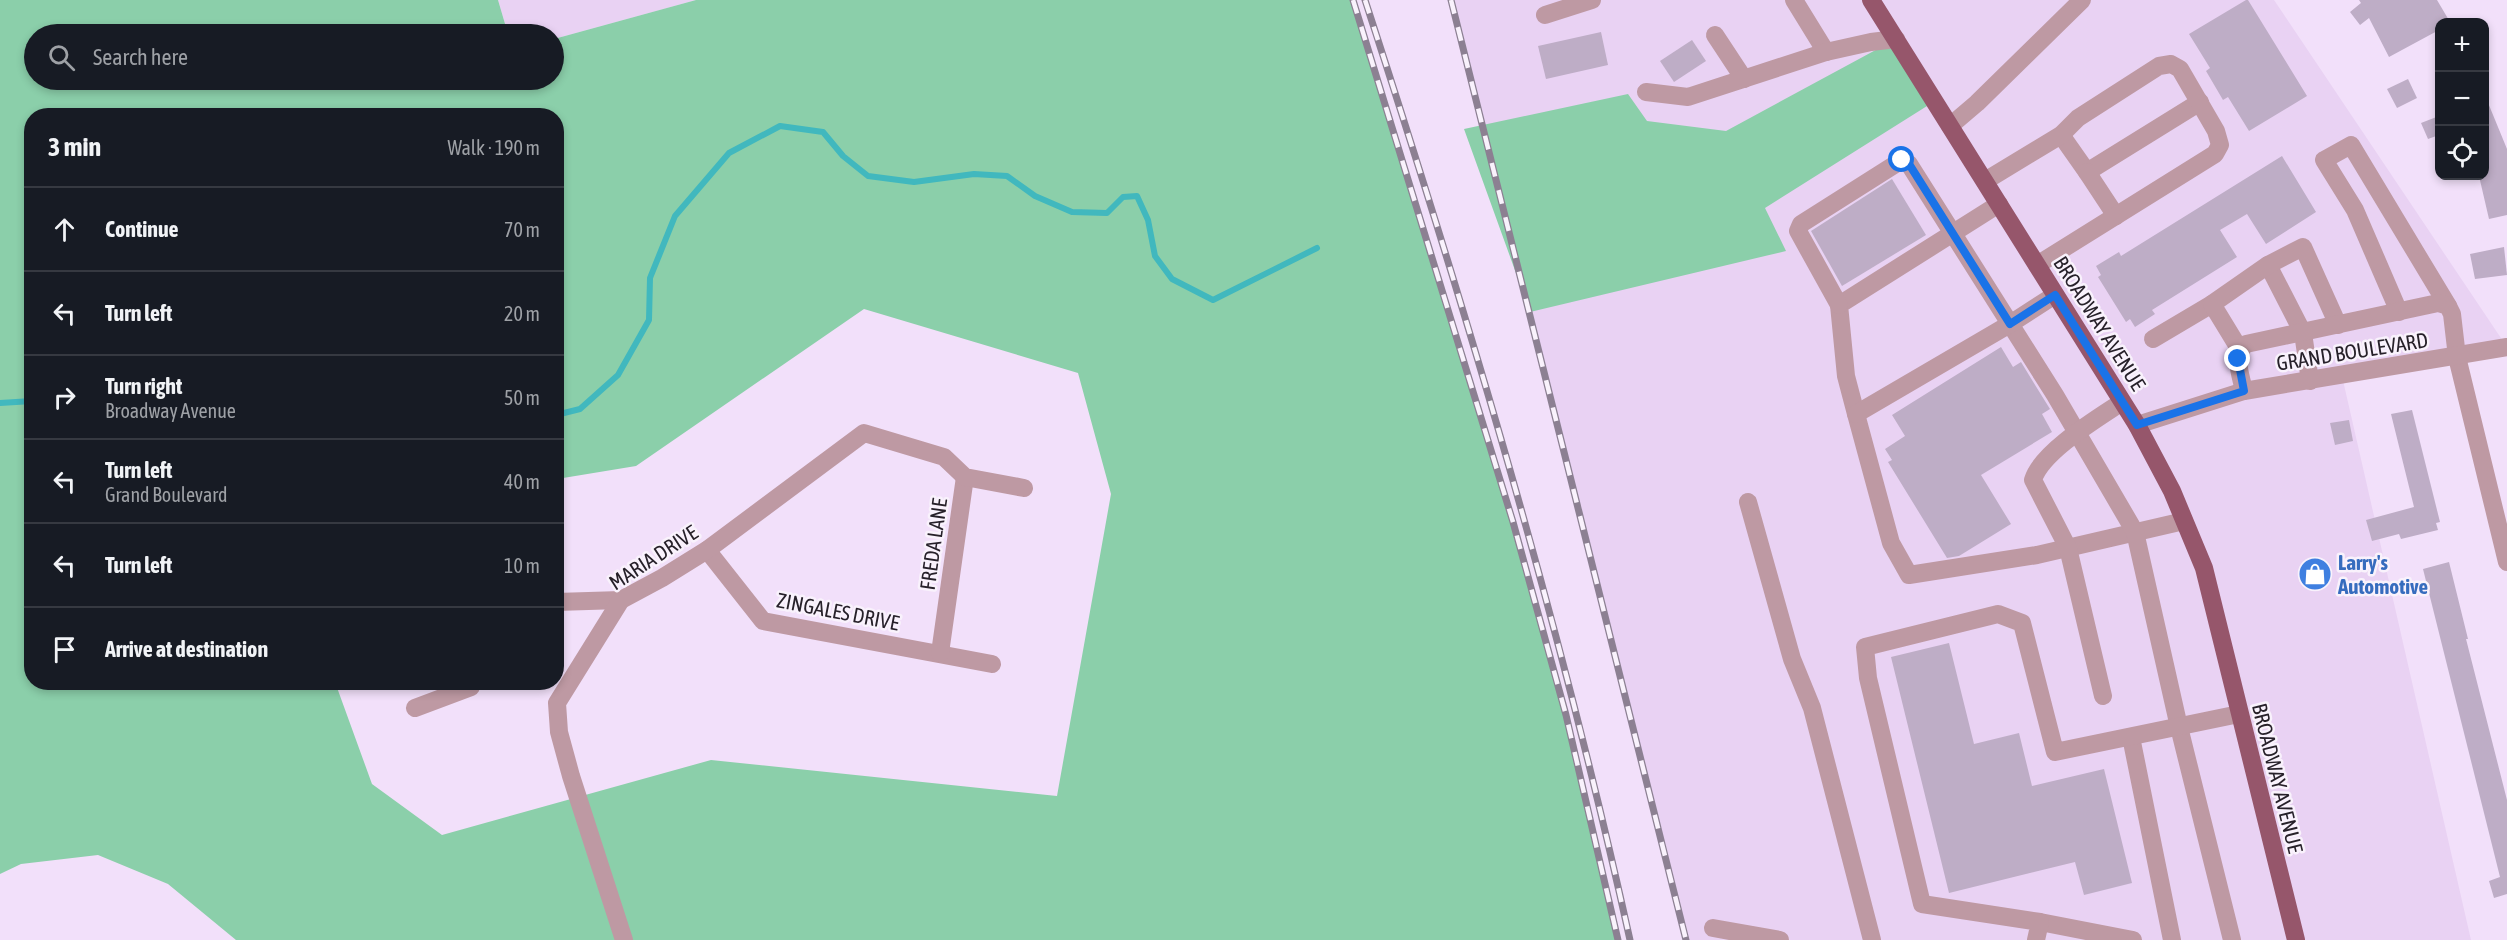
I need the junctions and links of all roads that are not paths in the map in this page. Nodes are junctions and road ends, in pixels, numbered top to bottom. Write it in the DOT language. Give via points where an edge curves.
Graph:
graph roads {
  1 [pos="1592,0"];
  2 [pos="1794,0"];
  3 [pos="1871,0"];
  4 [pos="2082,0"];
  5 [pos="1545,15"];
  6 [pos="1715,35"];
  7 [pos="1896,39"];
  8 [pos="1826,52"];
  9 [pos="1744,79"];
  10 [pos="1646,92"];
  11 [pos="2199,102"];
  12 [pos="1950,126"];
  13 [pos="2061,135"];
  14 [pos="2087,172"];
  15 [pos="1985,181"];
  16 [pos="1999,204"];
  17 [pos="2116,216"];
  18 [pos="1953,234"];
  19 [pos="2268,265"];
  20 [pos="2037,266"];
  21 [pos="2055,295"];
  22 [pos="2212,304"];
  23 [pos="1839,305"];
  24 [pos="2448,306"];
  25 [pos="2399,312"];
  26 [pos="2010,324"];
  27 [pos="2338,325"];
  28 [pos="2303,333"];
  29 [pos="2153,339"];
  30 [pos="2507,347"];
  31 [pos="2240,350"];
  32 [pos="2457,357"];
  33 [pos="2310,381"];
  34 [pos="2244,391"];
  35 [pos="2122,402"];
  36 [pos="1856,414"];
  37 [pos="2137,425"];
  38 [pos="2077,432"];
  39 [pos="965,477"];
  40 [pos="1024,488"];
  41 [pos="1748,502"];
  42 [pos="2184,521"];
  43 [pos="2135,532"];
  44 [pos="2068,548"];
  45 [pos="707,550"];
  46 [pos="2507,562"];
  47 [pos="621,600"];
  48 [pos="564,602"];
  49 [pos="940,653"];
  50 [pos="992,664"];
  51 [pos="463,690"];
  52 [pos="2103,696"];
  53 [pos="415,708"];
  54 [pos="2238,714"];
  55 [pos="2179,727"];
  56 [pos="2131,737"];
  57 [pos="1713,928"];
  58 [pos="2038,931"];
  59 [pos="624,940"];
  60 [pos="1780,940"];
  61 [pos="1872,940"];
  62 [pos="2133,940"];
  63 [pos="2172,940"];
  64 [pos="2232,940"];
  65 [pos="2296,940"];
  1 -- 5 [label="street"];
  2 -- 8 [label="street"];
  3 -- 7 [label="main road, BROADWAY AVENUE"];
  4 -- 12 [label="street"];
  6 -- 9 [label="street"];
  7 -- 8 [label="street"];
  7 -- 12 [label="main road, BROADWAY AVENUE"];
  8 -- 9 [label="street"];
  9 -- 10 [label="street" via="1688,97"];
  11 -- 13 [label="street" via="2180,69 2171,64 2159,66 2078,118"];
  11 -- 14 [label="street"];
  11 -- 17 [label="street" via="2216,131 2220,145 2215,154"];
  12 -- 15 [label="main road, BROADWAY AVENUE"];
  13 -- 14 [label="street"];
  13 -- 15 [label="street"];
  14 -- 17 [label="street"];
  15 -- 16 [label="main road, BROADWAY AVENUE"];
  16 -- 18 [label="street"];
  16 -- 20 [label="main road, BROADWAY AVENUE"];
  17 -- 20 [label="street"];
  18 -- 23 [label="street"];
  18 -- 23 [label="street" via="1909,164 1902,160 1892,166 1801,224 1798,231"];
  18 -- 26 [label="street"];
  19 -- 22 [label="street"];
  19 -- 27 [label="street" via="2303,247"];
  19 -- 28 [label="street"];
  20 -- 21 [label="main road, BROADWAY AVENUE"];
  21 -- 26 [label="street"];
  21 -- 35 [label="main road, BROADWAY AVENUE"];
  22 -- 29 [label="street"];
  22 -- 31 [label="street"];
  23 -- 36 [label="street" via="1846,376"];
  24 -- 25 [label="street" via="2438,303"];
  24 -- 25 [label="street" via="2351,145 2324,160 2355,210"];
  24 -- 32 [label="street"];
  25 -- 27 [label="street"];
  26 -- 36 [label="street"];
  26 -- 38 [label="street"];
  27 -- 28 [label="street"];
  28 -- 31 [label="street" via="2246,344"];
  28 -- 33 [label="street"];
  30 -- 32 [label="street, GRAND BOULEVARD"];
  31 -- 34 [label="street"];
  32 -- 33 [label="street, GRAND BOULEVARD"];
  32 -- 46 [label="street"];
  33 -- 34 [label="street, GRAND BOULEVARD"];
  34 -- 37 [label="street, GRAND BOULEVARD"];
  35 -- 37 [label="main road, BROADWAY AVENUE"];
  35 -- 38 [label="street"];
  36 -- 44 [label="street" via="1891,543 1908,575"];
  37 -- 42 [label="main road, BROADWAY AVENUE"];
  38 -- 43 [label="street"];
  38 -- 44 [label="street" via="2036,469 2033,480"];
  39 -- 40 [label="street"];
  39 -- 45 [label="street, MARIA DRIVE" via="944,457 864,433"];
  39 -- 49 [label="street, FREDA LANE"];
  41 -- 61 [label="street" via="1792,659 1812,708"];
  42 -- 43 [label="street"];
  42 -- 54 [label="main road, BROADWAY AVENUE" via="2204,568"];
  43 -- 44 [label="street"];
  43 -- 55 [label="street"];
  44 -- 52 [label="street"];
  45 -- 47 [label="street, MARIA DRIVE"];
  45 -- 49 [label="street, ZINGALES DRIVE" via="763,621"];
  47 -- 48 [label="street"];
  47 -- 59 [label="street, MARIA DRIVE" via="557,703 559,732 571,776"];
  49 -- 50 [label="street, ZINGALES DRIVE"];
  51 -- 53 [label="street"];
  54 -- 55 [label="street"];
  54 -- 65 [label="main road, BROADWAY AVENUE"];
  55 -- 56 [label="street"];
  55 -- 64 [label="street"];
  56 -- 58 [label="street" via="2055,752 2022,623 1998,614 1865,647 1868,678 1922,904"];
  56 -- 63 [label="street"];
  57 -- 60 [label="street"];
  58 -- 62 [label="street"];
}
